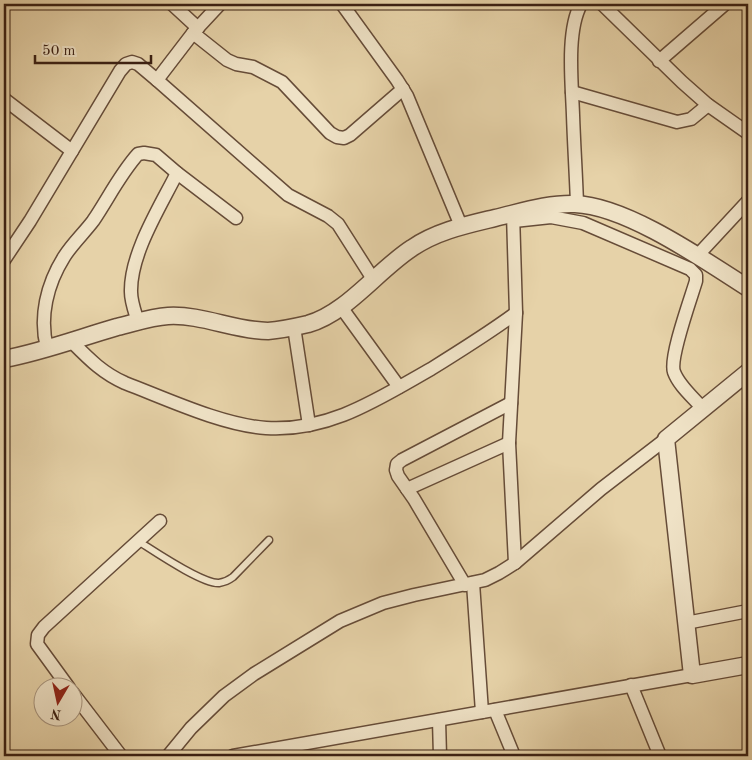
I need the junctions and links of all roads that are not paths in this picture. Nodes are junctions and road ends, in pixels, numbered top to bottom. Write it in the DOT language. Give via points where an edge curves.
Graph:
graph roads {
  1 [pos="172,4"];
  2 [pos="220,4"];
  3 [pos="342,4"];
  4 [pos="581,4"];
  5 [pos="602,4"];
  6 [pos="725,4"];
  7 [pos="196,30"];
  8 [pos="659,60"];
  9 [pos="157,80"];
  10 [pos="403,89"];
  11 [pos="572,92"];
  12 [pos="4,99"];
  13 [pos="708,105"];
  14 [pos="748,133"];
  15 [pos="72,152"];
  16 [pos="177,173"];
  17 [pos="748,201"];
  18 [pos="577,204"];
  19 [pos="513,217"];
  20 [pos="236,218"];
  21 [pos="461,226"];
  22 [pos="697,256"];
  23 [pos="4,260"];
  24 [pos="373,279"];
  25 [pos="748,288"];
  26 [pos="341,307"];
  27 [pos="516,313"];
  28 [pos="138,322"];
  29 [pos="294,327"];
  30 [pos="70,340"];
  31 [pos="47,348"];
  32 [pos="4,359"];
  33 [pos="748,372"];
  34 [pos="399,387"];
  35 [pos="511,403"];
  36 [pos="703,409"];
  37 [pos="309,425"];
  38 [pos="666,439"];
  39 [pos="508,444"];
  40 [pos="407,489"];
  41 [pos="160,521"];
  42 [pos="270,540"];
  43 [pos="138,541"];
  44 [pos="515,563"];
  45 [pos="468,584"];
  46 [pos="748,611"];
  47 [pos="686,623"];
  48 [pos="748,664"];
  49 [pos="692,675"];
  50 [pos="62,678"];
  51 [pos="631,686"];
  52 [pos="82,705"];
  53 [pos="495,710"];
  54 [pos="482,712"];
  55 [pos="439,720"];
  56 [pos="306,750"];
  57 [pos="121,756"];
  58 [pos="168,756"];
  59 [pos="233,756"];
  60 [pos="440,756"];
  61 [pos="514,756"];
  62 [pos="660,756"];
  1 -- 7 [label="street"];
  2 -- 7 [label="street"];
  3 -- 10 [label="street"];
  4 -- 11 [label="street" via="572,46"];
  5 -- 8 [label="street"];
  6 -- 8 [label="street"];
  7 -- 9 [label="street"];
  7 -- 10 [label="street" via="227,60 253,67 282,82 337,137 350,135"];
  8 -- 13 [label="street"];
  9 -- 15 [label="street" via="138,64 126,64"];
  9 -- 24 [label="street" via="288,194 338,224"];
  10 -- 21 [label="street"];
  11 -- 13 [label="street" via="678,122 691,119"];
  11 -- 18 [label="street"];
  12 -- 15 [label="street"];
  13 -- 14 [label="street"];
  15 -- 23 [label="street"];
  16 -- 20 [label="street"];
  16 -- 28 [label="street" via="132,268 130,293"];
  16 -- 31 [label="street" via="151,153 138,154 134,159 56,270 46,299 43,333"];
  17 -- 22 [label="street"];
  18 -- 19 [label="street" via="545,206"];
  18 -- 22 [label="street" via="619,215"];
  19 -- 21 [label="street"];
  19 -- 27 [label="street"];
  19 -- 36 [label="street" via="552,217 583,223 690,269 696,275 673,370"];
  21 -- 24 [label="street" via="434,234"];
  22 -- 25 [label="street"];
  24 -- 26 [label="street"];
  26 -- 29 [label="street" via="325,318"];
  26 -- 34 [label="street"];
  27 -- 34 [label="street" via="470,346"];
  27 -- 35 [label="street"];
  28 -- 29 [label="street" via="180,316 267,331"];
  28 -- 30 [label="street"];
  29 -- 37 [label="street"];
  30 -- 31 [label="street"];
  30 -- 37 [label="street" via="110,377 219,418 265,428"];
  31 -- 32 [label="street"];
  33 -- 36 [label="street"];
  34 -- 37 [label="street" via="342,417"];
  35 -- 39 [label="street"];
  35 -- 40 [label="street" via="402,460 396,470"];
  36 -- 38 [label="street"];
  38 -- 44 [label="street" via="601,489"];
  38 -- 47 [label="street"];
  39 -- 40 [label="street"];
  39 -- 44 [label="street"];
  40 -- 45 [label="street"];
  41 -- 43 [label="street"];
  42 -- 43 [label="lane" via="233,576 218,583 201,578"];
  43 -- 50 [label="street" via="38,635 37,644"];
  44 -- 45 [label="street" via="499,573"];
  45 -- 54 [label="street"];
  45 -- 58 [label="street" via="414,594 340,621 224,696 190,728"];
  46 -- 47 [label="street"];
  47 -- 49 [label="street"];
  48 -- 49 [label="street"];
  49 -- 51 [label="street"];
  51 -- 53 [label="street"];
  51 -- 62 [label="street"];
  52 -- 57 [label="street"];
  53 -- 54 [label="street"];
  53 -- 61 [label="street"];
  54 -- 55 [label="street"];
  55 -- 56 [label="street"];
  55 -- 60 [label="street"];
  56 -- 59 [label="street"];
}
